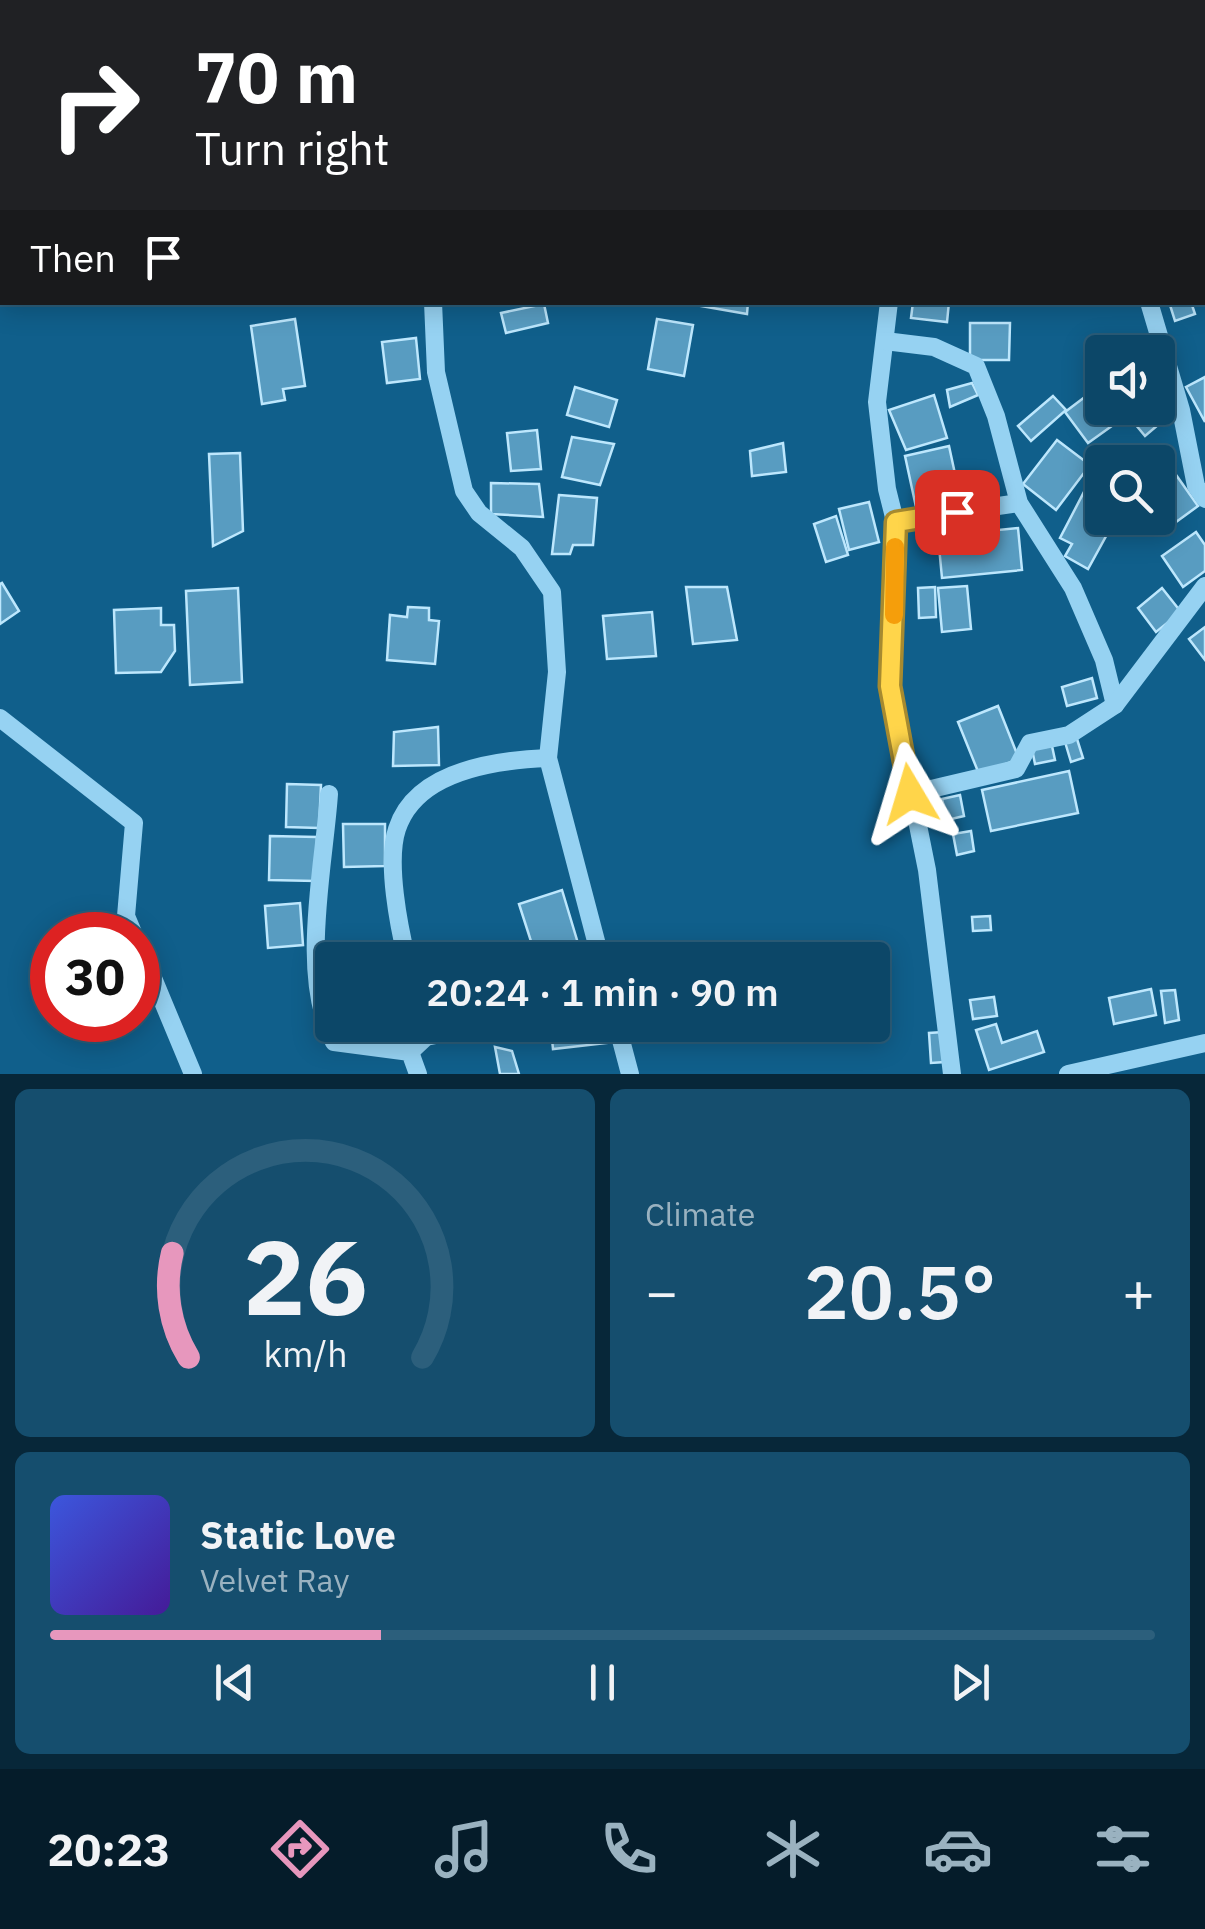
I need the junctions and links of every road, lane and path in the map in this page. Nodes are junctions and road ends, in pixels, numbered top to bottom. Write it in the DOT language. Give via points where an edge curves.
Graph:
graph roads {
  1 [pos="434,305"];
  2 [pos="889,305"];
  3 [pos="1150,305"];
  4 [pos="885,341"];
  5 [pos="1205,499"];
  6 [pos="1019,503"];
  7 [pos="896,522"];
  8 [pos="1205,586"];
  9 [pos="1115,705"];
  10 [pos="0,718"];
  11 [pos="548,758"];
  12 [pos="329,794"];
  13 [pos="910,794"];
  14 [pos="126,912"];
  15 [pos="403,942"];
  16 [pos="595,942"];
  17 [pos="160,995"];
  18 [pos="417,1042"];
  19 [pos="622,1042"];
  20 [pos="1205,1042"];
  21 [pos="410,1052"];
  22 [pos="193,1074"];
  23 [pos="418,1074"];
  24 [pos="630,1074"];
  25 [pos="952,1074"];
  26 [pos="1068,1074"];
  1 -- 11 [label="street" via="436,372 464,491 479,513 522,548 552,592 557,672"];
  2 -- 4 [label="street"];
  3 -- 5 [label="street" via="1196,486"];
  4 -- 6 [label="street" via="934,346 976,366"];
  4 -- 7 [label="street" via="877,402"];
  6 -- 7 [label="street"];
  6 -- 9 [label="street" via="1073,588"];
  7 -- 13 [label="street" via="890,686"];
  8 -- 9 [label="street"];
  9 -- 13 [label="street" via="1069,735 1030,743 1016,769"];
  10 -- 14 [label="street" via="134,823"];
  11 -- 15 [label="street" via="492,760 426,788 397,829"];
  11 -- 16 [label="street"];
  12 -- 21 [label="street" via="315,946 324,1024 334,1042"];
  13 -- 25 [label="street" via="928,870"];
  17 -- 22 [label="street"];
  18 -- 21 [label="street"];
  19 -- 24 [label="street"];
  20 -- 26 [label="street"];
  21 -- 23 [label="street"];
}
